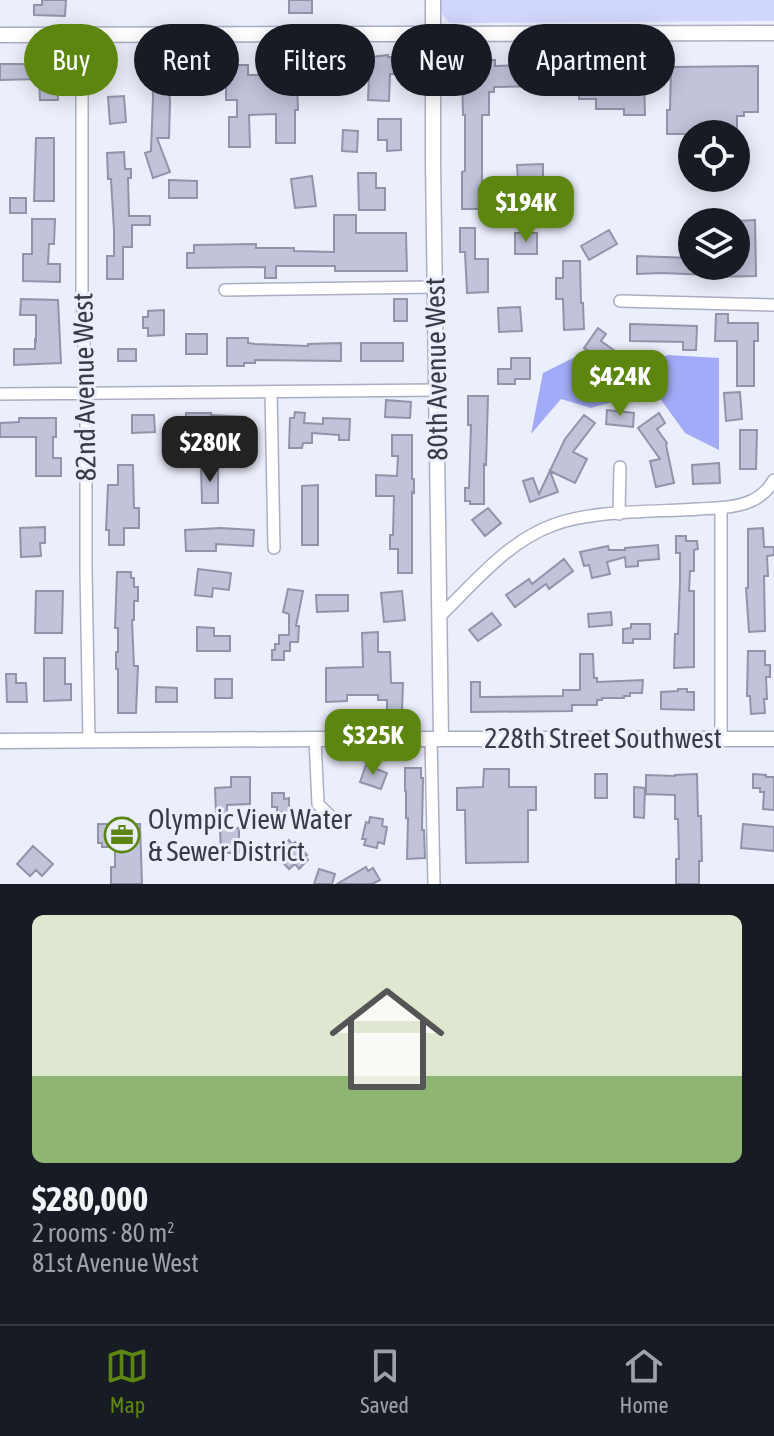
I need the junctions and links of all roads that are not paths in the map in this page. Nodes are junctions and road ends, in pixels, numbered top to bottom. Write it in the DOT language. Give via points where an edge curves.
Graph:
graph roads {
  1 [pos="433,0"];
  2 [pos="433,24"];
  3 [pos="391,33"];
  4 [pos="492,33"];
  5 [pos="774,33"];
  6 [pos="0,35"];
  7 [pos="24,35"];
  8 [pos="118,35"];
  9 [pos="82,96"];
  10 [pos="433,96"];
  11 [pos="435,287"];
  12 [pos="225,290"];
  13 [pos="620,301"];
  14 [pos="774,305"];
  15 [pos="437,390"];
  16 [pos="271,392"];
  17 [pos="0,394"];
  18 [pos="86,394"];
  19 [pos="620,467"];
  20 [pos="771,485"];
  21 [pos="721,508"];
  22 [pos="619,514"];
  23 [pos="274,548"];
  24 [pos="440,616"];
  25 [pos="436,738"];
  26 [pos="721,738"];
  27 [pos="315,739"];
  28 [pos="774,739"];
  29 [pos="89,740"];
  30 [pos="0,741"];
  31 [pos="330,816"];
  32 [pos="434,884"];
  1 -- 2 [label="street, 80th Avenue West"];
  3 -- 8 [label="street"];
  4 -- 5 [label="street"];
  6 -- 7 [label="street"];
  9 -- 18 [label="street, 82nd Avenue West"];
  10 -- 11 [label="street, 80th Avenue West"];
  11 -- 12 [label="street"];
  11 -- 15 [label="street, 80th Avenue West"];
  13 -- 14 [label="street"];
  15 -- 16 [label="street"];
  15 -- 24 [label="street, 80th Avenue West"];
  16 -- 18 [label="street"];
  16 -- 23 [label="street"];
  17 -- 18 [label="street"];
  18 -- 29 [label="street, 82nd Avenue West"];
  19 -- 22 [label="street"];
  20 -- 21 [label="street" via="750,502"];
  21 -- 22 [label="street"];
  21 -- 26 [label="street"];
  22 -- 24 [label="street" via="584,517 536,532 514,545"];
  24 -- 25 [label="street, 80th Avenue West"];
  25 -- 26 [label="street, 228th Street Southwest"];
  25 -- 27 [label="street, 228th Street Southwest"];
  25 -- 32 [label="street"];
  26 -- 28 [label="street, 228th Street Southwest"];
  27 -- 29 [label="street, 228th Street Southwest"];
  27 -- 31 [label="street" via="318,804"];
  29 -- 30 [label="street, 228th Street Southwest"];
}
